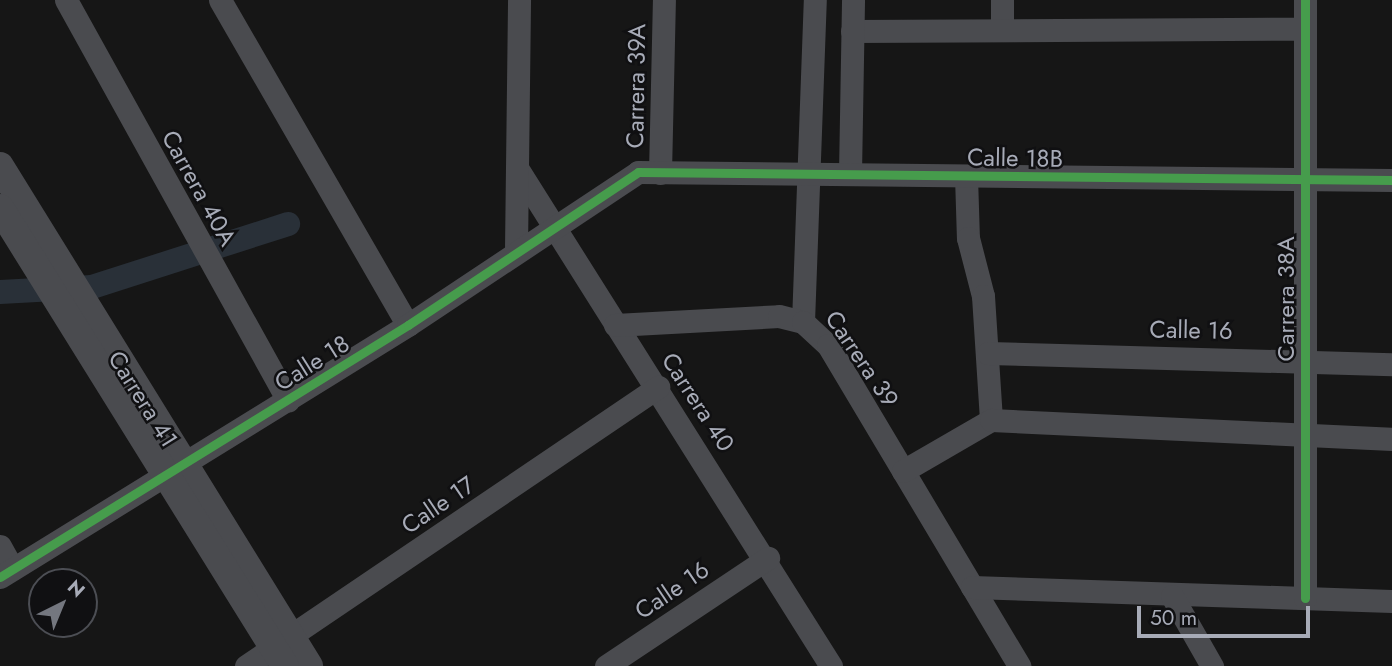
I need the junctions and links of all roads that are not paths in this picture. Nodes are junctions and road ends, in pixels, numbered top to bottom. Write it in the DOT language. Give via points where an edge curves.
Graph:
graph roads {
  1 [pos="66,0"];
  2 [pos="220,0"];
  3 [pos="519,0"];
  4 [pos="664,0"];
  5 [pos="815,0"];
  6 [pos="852,0"];
  7 [pos="1002,0"];
  8 [pos="1305,0"];
  9 [pos="1002,27"];
  10 [pos="1305,29"];
  11 [pos="852,31"];
  12 [pos="0,166"];
  13 [pos="517,168"];
  14 [pos="649,172"];
  15 [pos="811,174"];
  16 [pos="850,174"];
  17 [pos="966,176"];
  18 [pos="1392,180"];
  19 [pos="1305,182"];
  20 [pos="0,208"];
  21 [pos="553,225"];
  22 [pos="516,249"];
  23 [pos="51,273"];
  24 [pos="803,322"];
  25 [pos="615,325"];
  26 [pos="408,326"];
  27 [pos="988,353"];
  28 [pos="1305,359"];
  29 [pos="1392,364"];
  30 [pos="658,387"];
  31 [pos="288,401"];
  32 [pos="991,421"];
  33 [pos="1305,435"];
  34 [pos="1392,439"];
  35 [pos="175,470"];
  36 [pos="903,471"];
  37 [pos="0,546"];
  38 [pos="768,558"];
  39 [pos="6,573"];
  40 [pos="972,587"];
  41 [pos="1172,596"];
  42 [pos="1305,598"];
  43 [pos="1392,601"];
  44 [pos="283,651"];
  45 [pos="246,666"];
  46 [pos="309,666"];
  47 [pos="606,666"];
  48 [pos="831,666"];
  49 [pos="1020,666"];
  50 [pos="1212,666"];
  1 -- 31 [label="street, Carrera 40A"];
  2 -- 26 [label="street"];
  3 -- 13 [label="street"];
  4 -- 14 [label="street, Carrera 39A"];
  5 -- 15 [label="street, Carrera 39"];
  6 -- 11 [label="street"];
  7 -- 9 [label="street"];
  8 -- 10 [label="street, Carrera 38A"];
  9 -- 10 [label="street"];
  9 -- 11 [label="street"];
  10 -- 19 [label="street, Carrera 38A"];
  11 -- 16 [label="street"];
  12 -- 23 [label="street, Carrera 41"];
  13 -- 21 [label="street, Carrera 40"];
  13 -- 22 [label="street"];
  14 -- 15 [label="street, Calle 18B"];
  14 -- 21 [label="street, Calle 18"];
  15 -- 16 [label="street, Calle 18B"];
  15 -- 24 [label="street, Carrera 39"];
  16 -- 17 [label="street, Calle 18B"];
  17 -- 19 [label="street, Calle 18B"];
  17 -- 27 [label="street" via="968,238 983,296"];
  18 -- 19 [label="street, Calle 18B"];
  19 -- 28 [label="street, Carrera 38A"];
  20 -- 23 [label="street, Carrera 41"];
  21 -- 22 [label="street, Calle 18"];
  21 -- 25 [label="street, Carrera 40"];
  22 -- 26 [label="street, Calle 18"];
  23 -- 35 [label="street, Carrera 41"];
  24 -- 25 [label="street" via="779,316"];
  24 -- 36 [label="street, Carrera 39" via="828,345"];
  25 -- 30 [label="street, Carrera 40"];
  26 -- 31 [label="street, Calle 18"];
  27 -- 28 [label="street, Calle 16"];
  27 -- 32 [label="street"];
  28 -- 29 [label="street, Calle 16"];
  28 -- 33 [label="street, Carrera 38A"];
  30 -- 38 [label="street, Carrera 40"];
  30 -- 44 [label="street, Calle 17"];
  31 -- 35 [label="street, Calle 18"];
  32 -- 33 [label="street"];
  32 -- 36 [label="street"];
  33 -- 34 [label="street"];
  33 -- 42 [label="street, Carrera 38A"];
  35 -- 39 [label="street, Calle 18"];
  35 -- 44 [label="street, Carrera 41"];
  36 -- 40 [label="street, Carrera 39"];
  37 -- 39 [label="street"];
  38 -- 47 [label="street, Calle 16"];
  38 -- 48 [label="street, Carrera 40"];
  40 -- 41 [label="street"];
  40 -- 49 [label="street, Carrera 39"];
  41 -- 42 [label="street"];
  41 -- 50 [label="street"];
  42 -- 43 [label="street"];
  44 -- 45 [label="street, Calle 17"];
  44 -- 46 [label="street, Carrera 41"];
}
